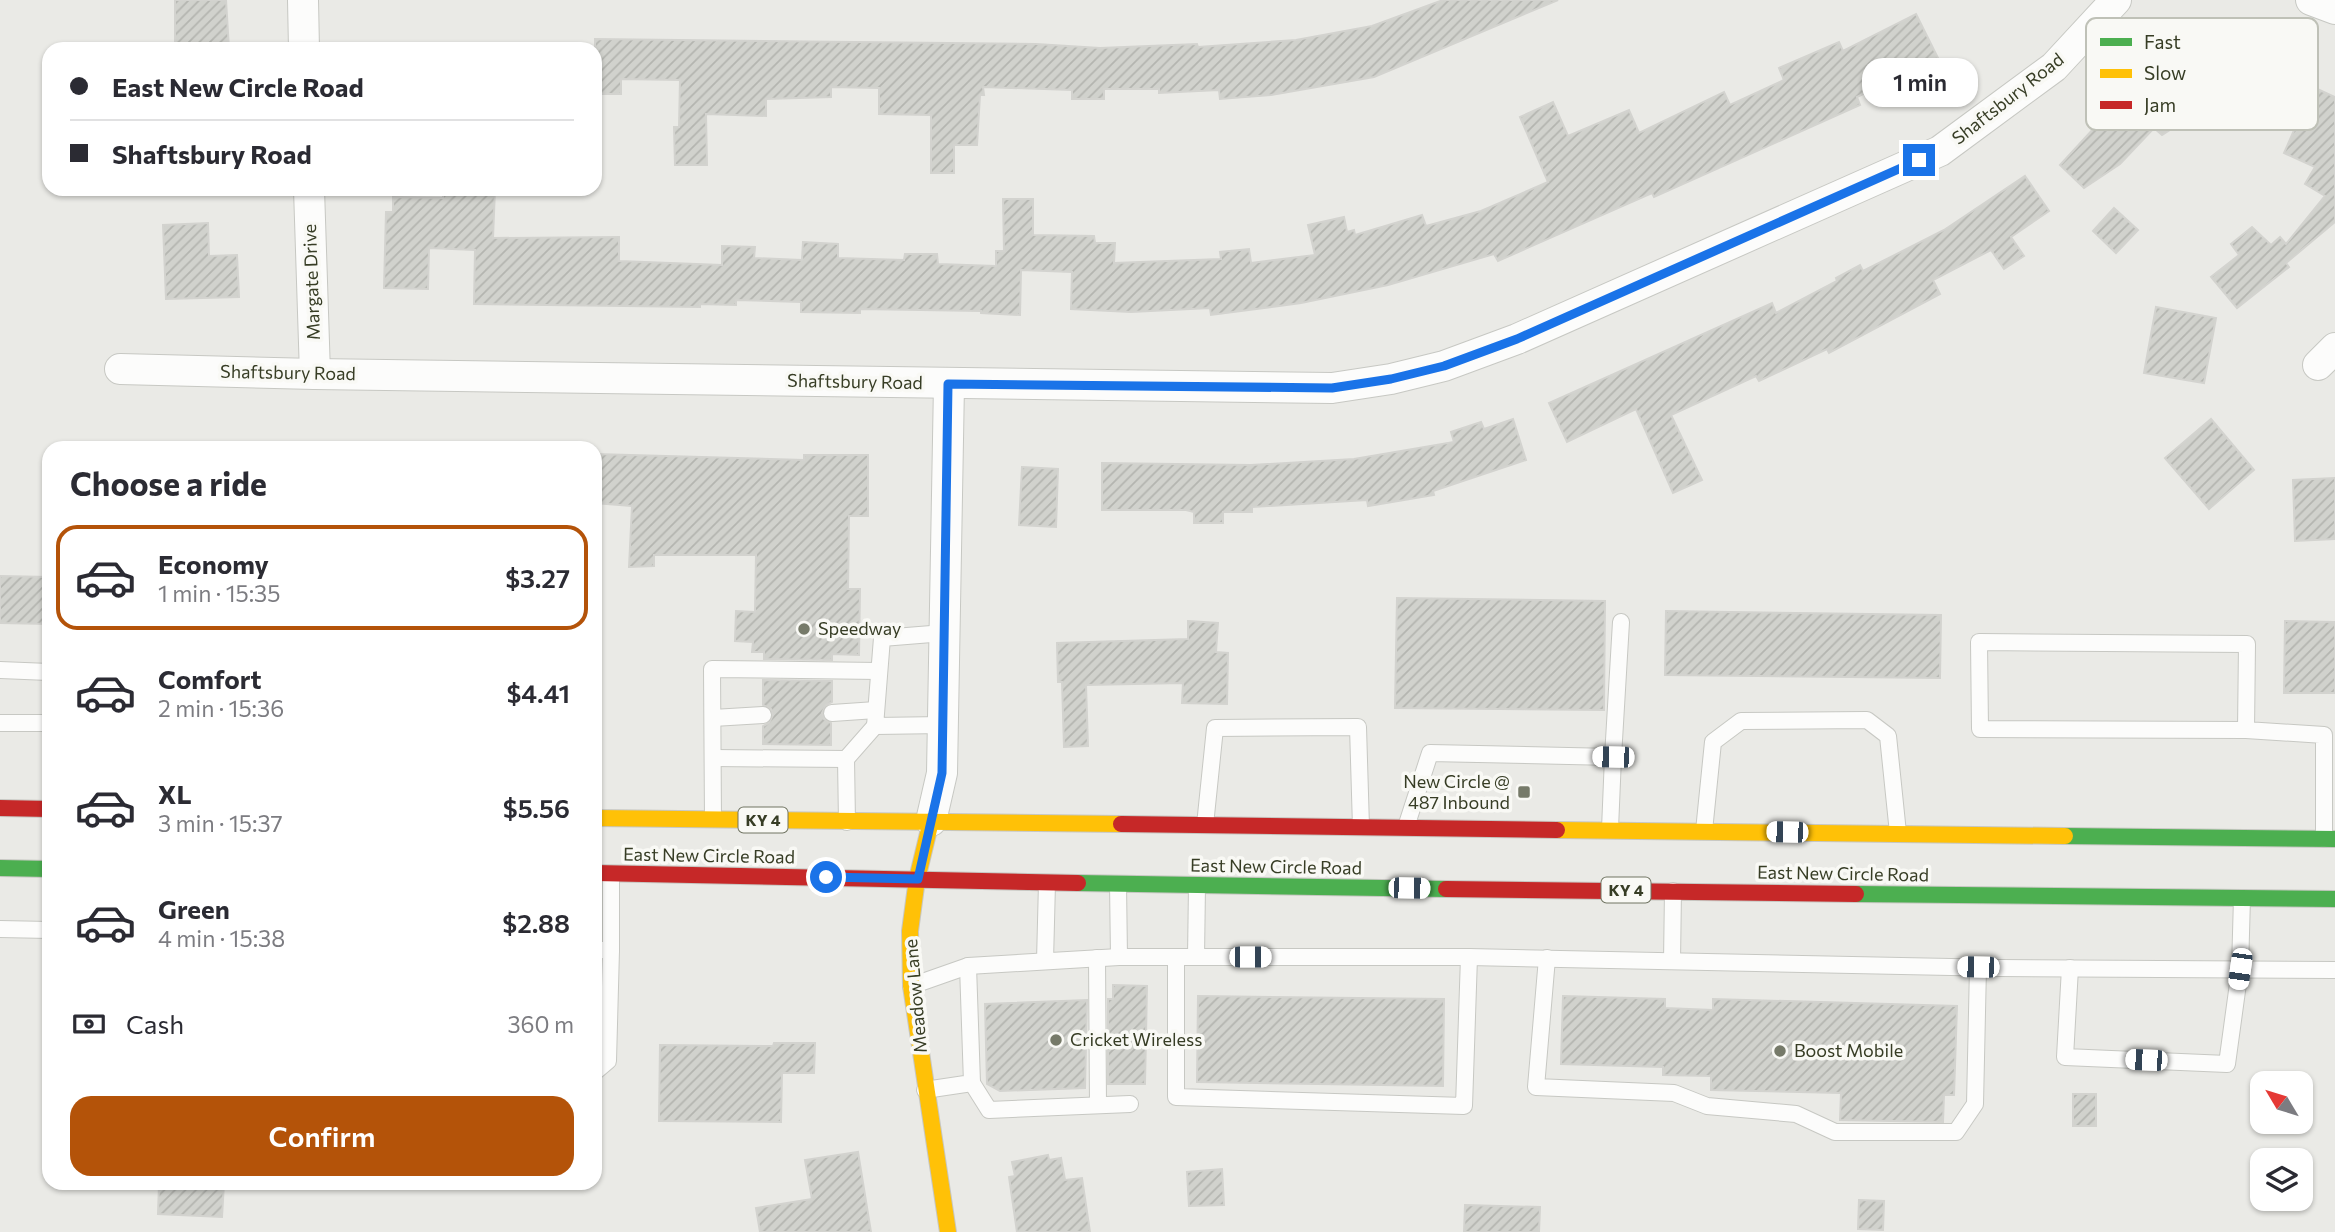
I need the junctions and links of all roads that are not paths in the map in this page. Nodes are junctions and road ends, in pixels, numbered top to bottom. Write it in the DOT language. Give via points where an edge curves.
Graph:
graph roads {
  1 [pos="303,0"];
  2 [pos="2116,0"];
  3 [pos="2311,0"];
  4 [pos="2335,9"];
  5 [pos="2099,18"];
  6 [pos="2086,32"];
  7 [pos="304,42"];
  8 [pos="309,196"];
  9 [pos="120,369"];
  10 [pos="315,374"];
  11 [pos="948,384"];
  12 [pos="1621,622"];
  13 [pos="944,634"];
  14 [pos="0,670"];
  15 [pos="879,671"];
  16 [pos="42,672"];
  17 [pos="832,713"];
  18 [pos="763,715"];
  19 [pos="713,718"];
  20 [pos="876,718"];
  21 [pos="0,723"];
  22 [pos="42,723"];
  23 [pos="943,724"];
  24 [pos="2246,730"];
  25 [pos="2329,735"];
  26 [pos="1613,757"];
  27 [pos="713,758"];
  28 [pos="846,759"];
  29 [pos="0,808"];
  30 [pos="42,809"];
  31 [pos="602,818"];
  32 [pos="713,819"];
  33 [pos="847,821"];
  34 [pos="931,821"];
  35 [pos="1205,825"];
  36 [pos="1361,827"];
  37 [pos="1406,827"];
  38 [pos="1610,830"];
  39 [pos="1704,831"];
  40 [pos="1898,834"];
  41 [pos="2330,839"];
  42 [pos="0,868"];
  43 [pos="42,869"];
  44 [pos="603,874"];
  45 [pos="918,879"];
  46 [pos="1047,883"];
  47 [pos="1118,884"];
  48 [pos="1197,886"];
  49 [pos="1674,891"];
  50 [pos="2242,898"];
  51 [pos="2335,899"];
  52 [pos="0,929"];
  53 [pos="42,930"];
  54 [pos="603,950"];
  55 [pos="1119,957"];
  56 [pos="1176,957"];
  57 [pos="1196,957"];
  58 [pos="1469,957"];
  59 [pos="1097,958"];
  60 [pos="1547,958"];
  61 [pos="1045,961"];
  62 [pos="1672,961"];
  63 [pos="968,966"];
  64 [pos="1978,967"];
  65 [pos="2070,968"];
  66 [pos="2240,969"];
  67 [pos="2335,970"];
  68 [pos="911,986"];
  69 [pos="603,1003"];
  70 [pos="602,1066"];
  71 [pos="972,1083"];
  72 [pos="925,1090"];
  73 [pos="1130,1104"];
  74 [pos="1098,1105"];
  75 [pos="948,1232"];
  1 -- 7 [label="street"];
  2 -- 5 [label="street, Shaftsbury Road"];
  3 -- 4 [label="street"];
  6 -- 11 [label="street, Shaftsbury Road" via="2054,66 1940,151 1529,334 1444,366 1332,388"];
  8 -- 10 [label="street, Margate Drive"];
  9 -- 10 [label="street, Shaftsbury Road"];
  10 -- 11 [label="street, Shaftsbury Road"];
  11 -- 13 [label="street, Meadow Lane"];
  12 -- 26 [label="lane"];
  13 -- 15 [label="lane" via="882,638"];
  13 -- 23 [label="street, Meadow Lane"];
  14 -- 16 [label="lane"];
  15 -- 19 [label="lane" via="792,674 712,669"];
  15 -- 20 [label="lane"];
  17 -- 20 [label="lane"];
  18 -- 19 [label="lane"];
  19 -- 27 [label="lane"];
  20 -- 23 [label="lane"];
  20 -- 28 [label="lane"];
  21 -- 22 [label="lane"];
  23 -- 34 [label="street, Meadow Lane" via="942,773"];
  24 -- 24 [label="lane" via="1980,729 1979,642 2246,643"];
  24 -- 25 [label="lane"];
  25 -- 41 [label="lane"];
  26 -- 37 [label="lane" via="1430,753"];
  26 -- 38 [label="lane"];
  27 -- 28 [label="lane" via="793,751"];
  27 -- 32 [label="lane"];
  28 -- 33 [label="lane"];
  29 -- 30 [label="main road"];
  31 -- 32 [label="main road, East New Circle Road / KY 4"];
  32 -- 33 [label="main road, East New Circle Road / KY 4"];
  33 -- 34 [label="main road, East New Circle Road / KY 4"];
  34 -- 35 [label="main road, East New Circle Road / KY 4"];
  34 -- 45 [label="main road, Meadow Lane"];
  35 -- 36 [label="main road, East New Circle Road / KY 4"];
  35 -- 36 [label="lane" via="1215,728 1358,727"];
  36 -- 37 [label="main road, East New Circle Road / KY 4"];
  37 -- 38 [label="main road, East New Circle Road / KY 4"];
  38 -- 39 [label="main road, East New Circle Road / KY 4"];
  39 -- 40 [label="main road, East New Circle Road / KY 4"];
  39 -- 40 [label="lane" via="1713,742 1741,720 1867,720 1888,736"];
  40 -- 41 [label="main road, East New Circle Road / KY 4"];
  42 -- 43 [label="main road"];
  44 -- 45 [label="main road, East New Circle Road / KY 4"];
  44 -- 54 [label="lane"];
  45 -- 46 [label="main road, East New Circle Road / KY 4"];
  45 -- 68 [label="main road, Meadow Lane" via="910,931"];
  46 -- 47 [label="main road, East New Circle Road / KY 4"];
  46 -- 61 [label="lane"];
  47 -- 48 [label="main road, East New Circle Road / KY 4"];
  47 -- 55 [label="lane"];
  48 -- 49 [label="main road, East New Circle Road / KY 4"];
  48 -- 57 [label="lane"];
  49 -- 50 [label="main road, East New Circle Road / KY 4"];
  49 -- 62 [label="lane"];
  50 -- 51 [label="main road, East New Circle Road / KY 4"];
  50 -- 66 [label="lane"];
  52 -- 53 [label="lane"];
  54 -- 69 [label="lane"];
  55 -- 56 [label="lane"];
  55 -- 59 [label="lane"];
  56 -- 57 [label="lane"];
  56 -- 58 [label="lane" via="1176,1097 1464,1106"];
  57 -- 58 [label="lane"];
  58 -- 60 [label="lane"];
  59 -- 61 [label="lane"];
  59 -- 74 [label="lane"];
  60 -- 62 [label="lane"];
  60 -- 64 [label="lane" via="1536,1087 1674,1093 1707,1106 1796,1114 1835,1132 1956,1132 1975,1104"];
  61 -- 63 [label="lane"];
  62 -- 64 [label="lane"];
  63 -- 68 [label="lane"];
  63 -- 71 [label="lane"];
  64 -- 65 [label="lane"];
  65 -- 66 [label="lane"];
  65 -- 66 [label="lane" via="2065,1057 2227,1064"];
  66 -- 67 [label="lane"];
  68 -- 72 [label="main road, Meadow Lane"];
  69 -- 70 [label="lane" via="608,1061"];
  71 -- 72 [label="lane"];
  71 -- 74 [label="lane" via="989,1110"];
  72 -- 75 [label="main road, Meadow Lane"];
  73 -- 74 [label="lane"];
}
